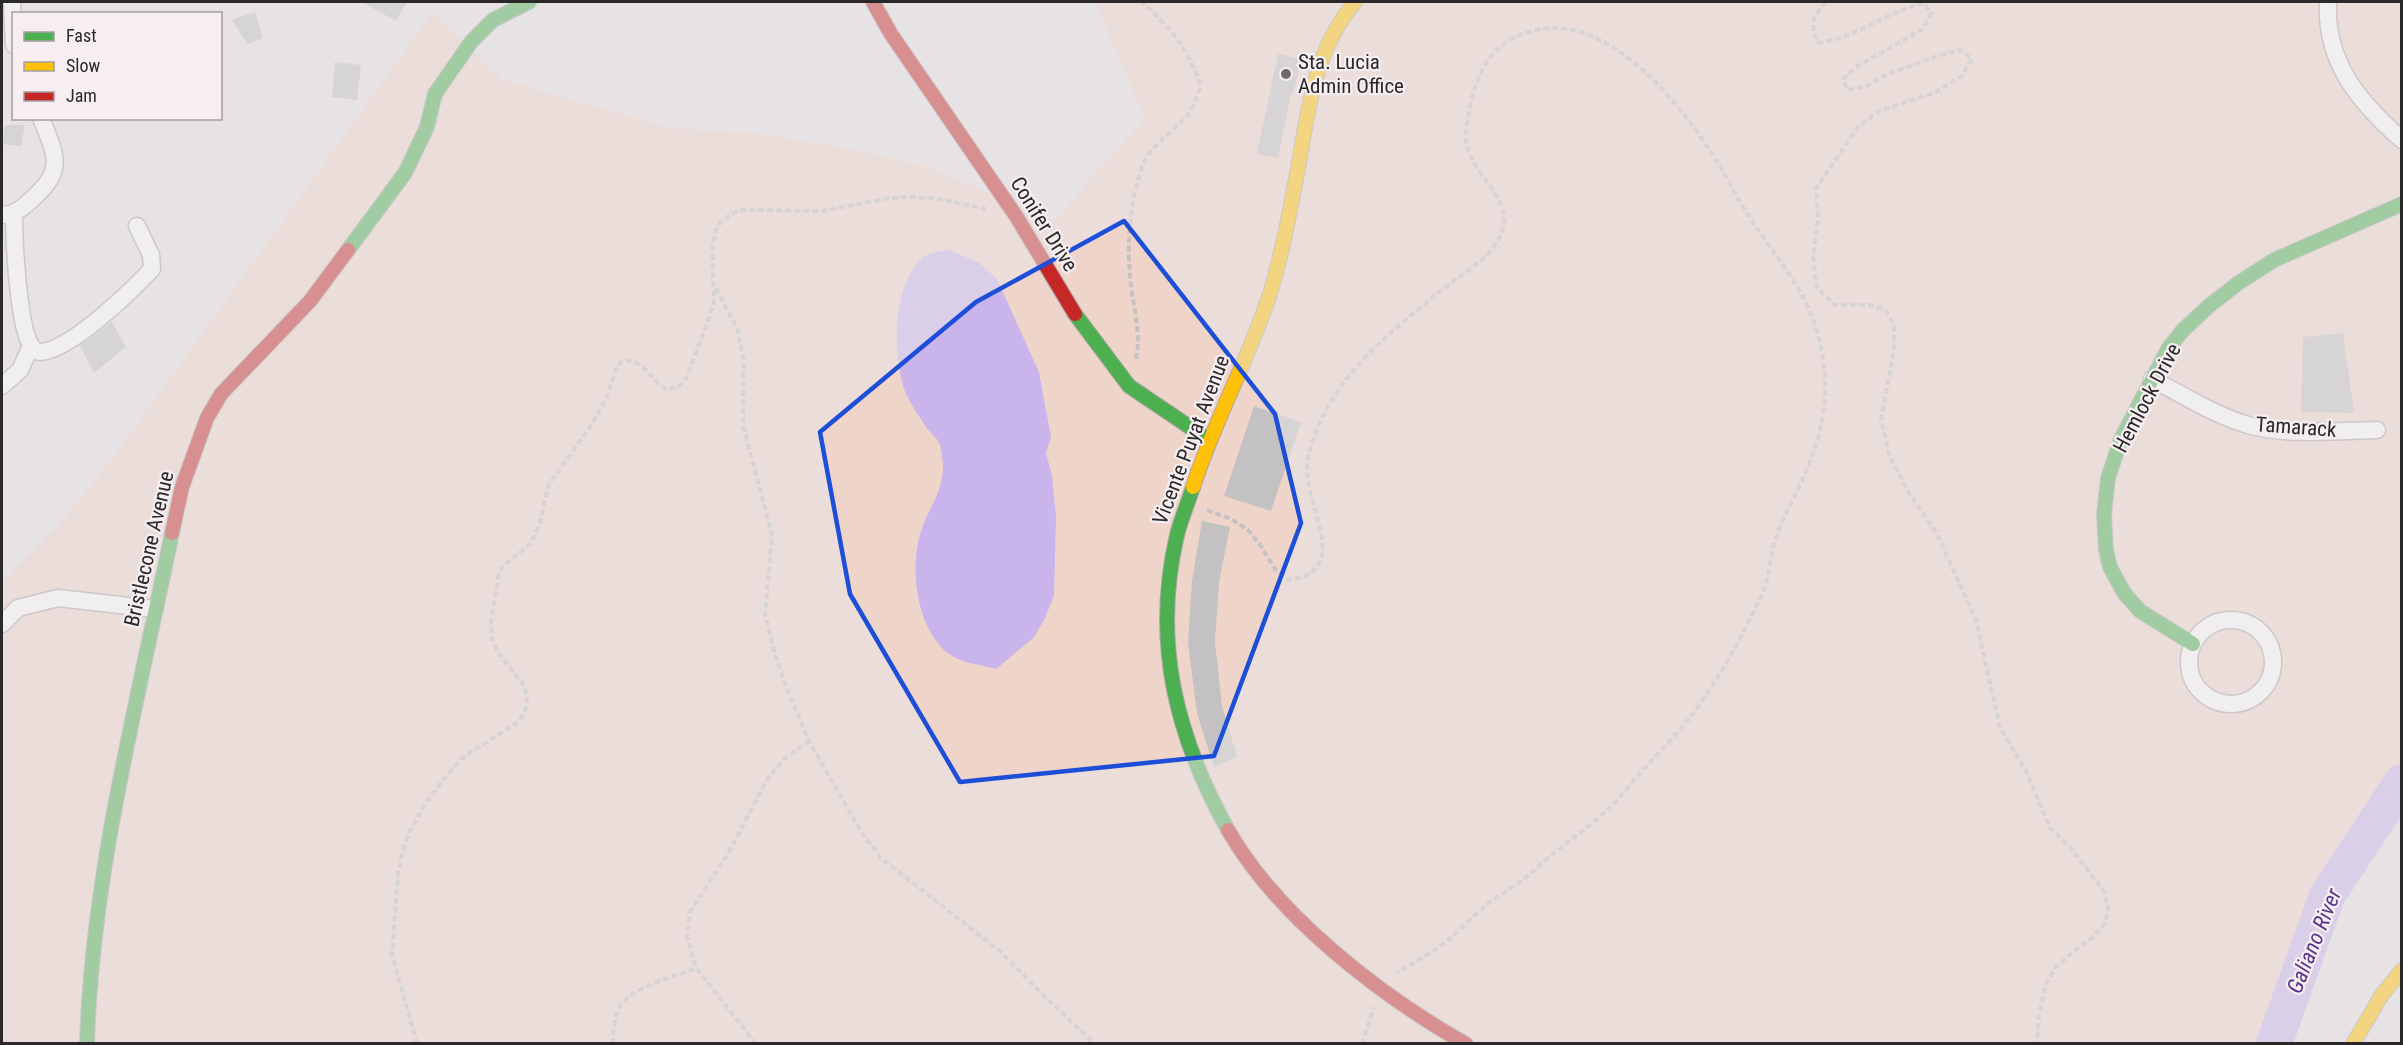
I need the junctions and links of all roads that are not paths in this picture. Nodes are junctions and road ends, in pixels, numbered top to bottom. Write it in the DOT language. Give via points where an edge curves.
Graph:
graph roads {
  1 [pos="529,2"];
  2 [pos="873,2"];
  3 [pos="1355,2"];
  4 [pos="2328,2"];
  5 [pos="42,120"];
  6 [pos="2402,140"];
  7 [pos="2402,204"];
  8 [pos="8,214"];
  9 [pos="137,226"];
  10 [pos="31,346"];
  11 [pos="2152,379"];
  12 [pos="2,386"];
  13 [pos="2377,430"];
  14 [pos="1209,440"];
  15 [pos="155,609"];
  16 [pos="2,624"];
  17 [pos="2193,644"];
  18 [pos="2402,970"];
  19 [pos="87,1044"];
  20 [pos="1466,1044"];
  21 [pos="2353,1044"];
  1 -- 15 [label="street, Bristlecone Avenue" via="493,20 471,42 435,94 426,127 399,182 310,301 221,394 207,418 182,487"];
  2 -- 14 [label="street, Conifer Drive" via="1016,216 1071,309 1129,386"];
  3 -- 14 [label="street, Vicente Puyat Avenue" via="1334,27 1320,61 1274,281"];
  4 -- 6 [label="street" via="2327,21 2349,85"];
  5 -- 8 [label="street" via="54,150 51,180"];
  7 -- 11 [label="street, Hemlock Drive" via="2292,251 2238,283 2187,326 2168,349"];
  8 -- 10 [label="street"];
  9 -- 10 [label="street" via="152,255 152,269 76,337 50,352 39,352"];
  10 -- 12 [label="street" via="20,370"];
  11 -- 13 [label="street, Tamarack" via="2223,416 2250,425 2315,431"];
  11 -- 17 [label="street, Hemlock Drive" via="2118,446 2102,526 2117,582 2135,608"];
  14 -- 20 [label="street, Vicente Puyat Avenue" via="1176,539 1166,618 1170,671 1184,739 1202,784 1262,879 1299,919 1380,988"];
  15 -- 16 [label="street" via="58,597 18,608"];
  15 -- 19 [label="street, Bristlecone Avenue" via="105,858"];
  17 -- 17 [label="street" via="2189,672 2205,697 2232,705 2247,702 2268,683 2273,657 2269,644 2251,624 2238,620 2218,622 2200,633"];
  18 -- 21 [label="street" via="2381,996"];
}
